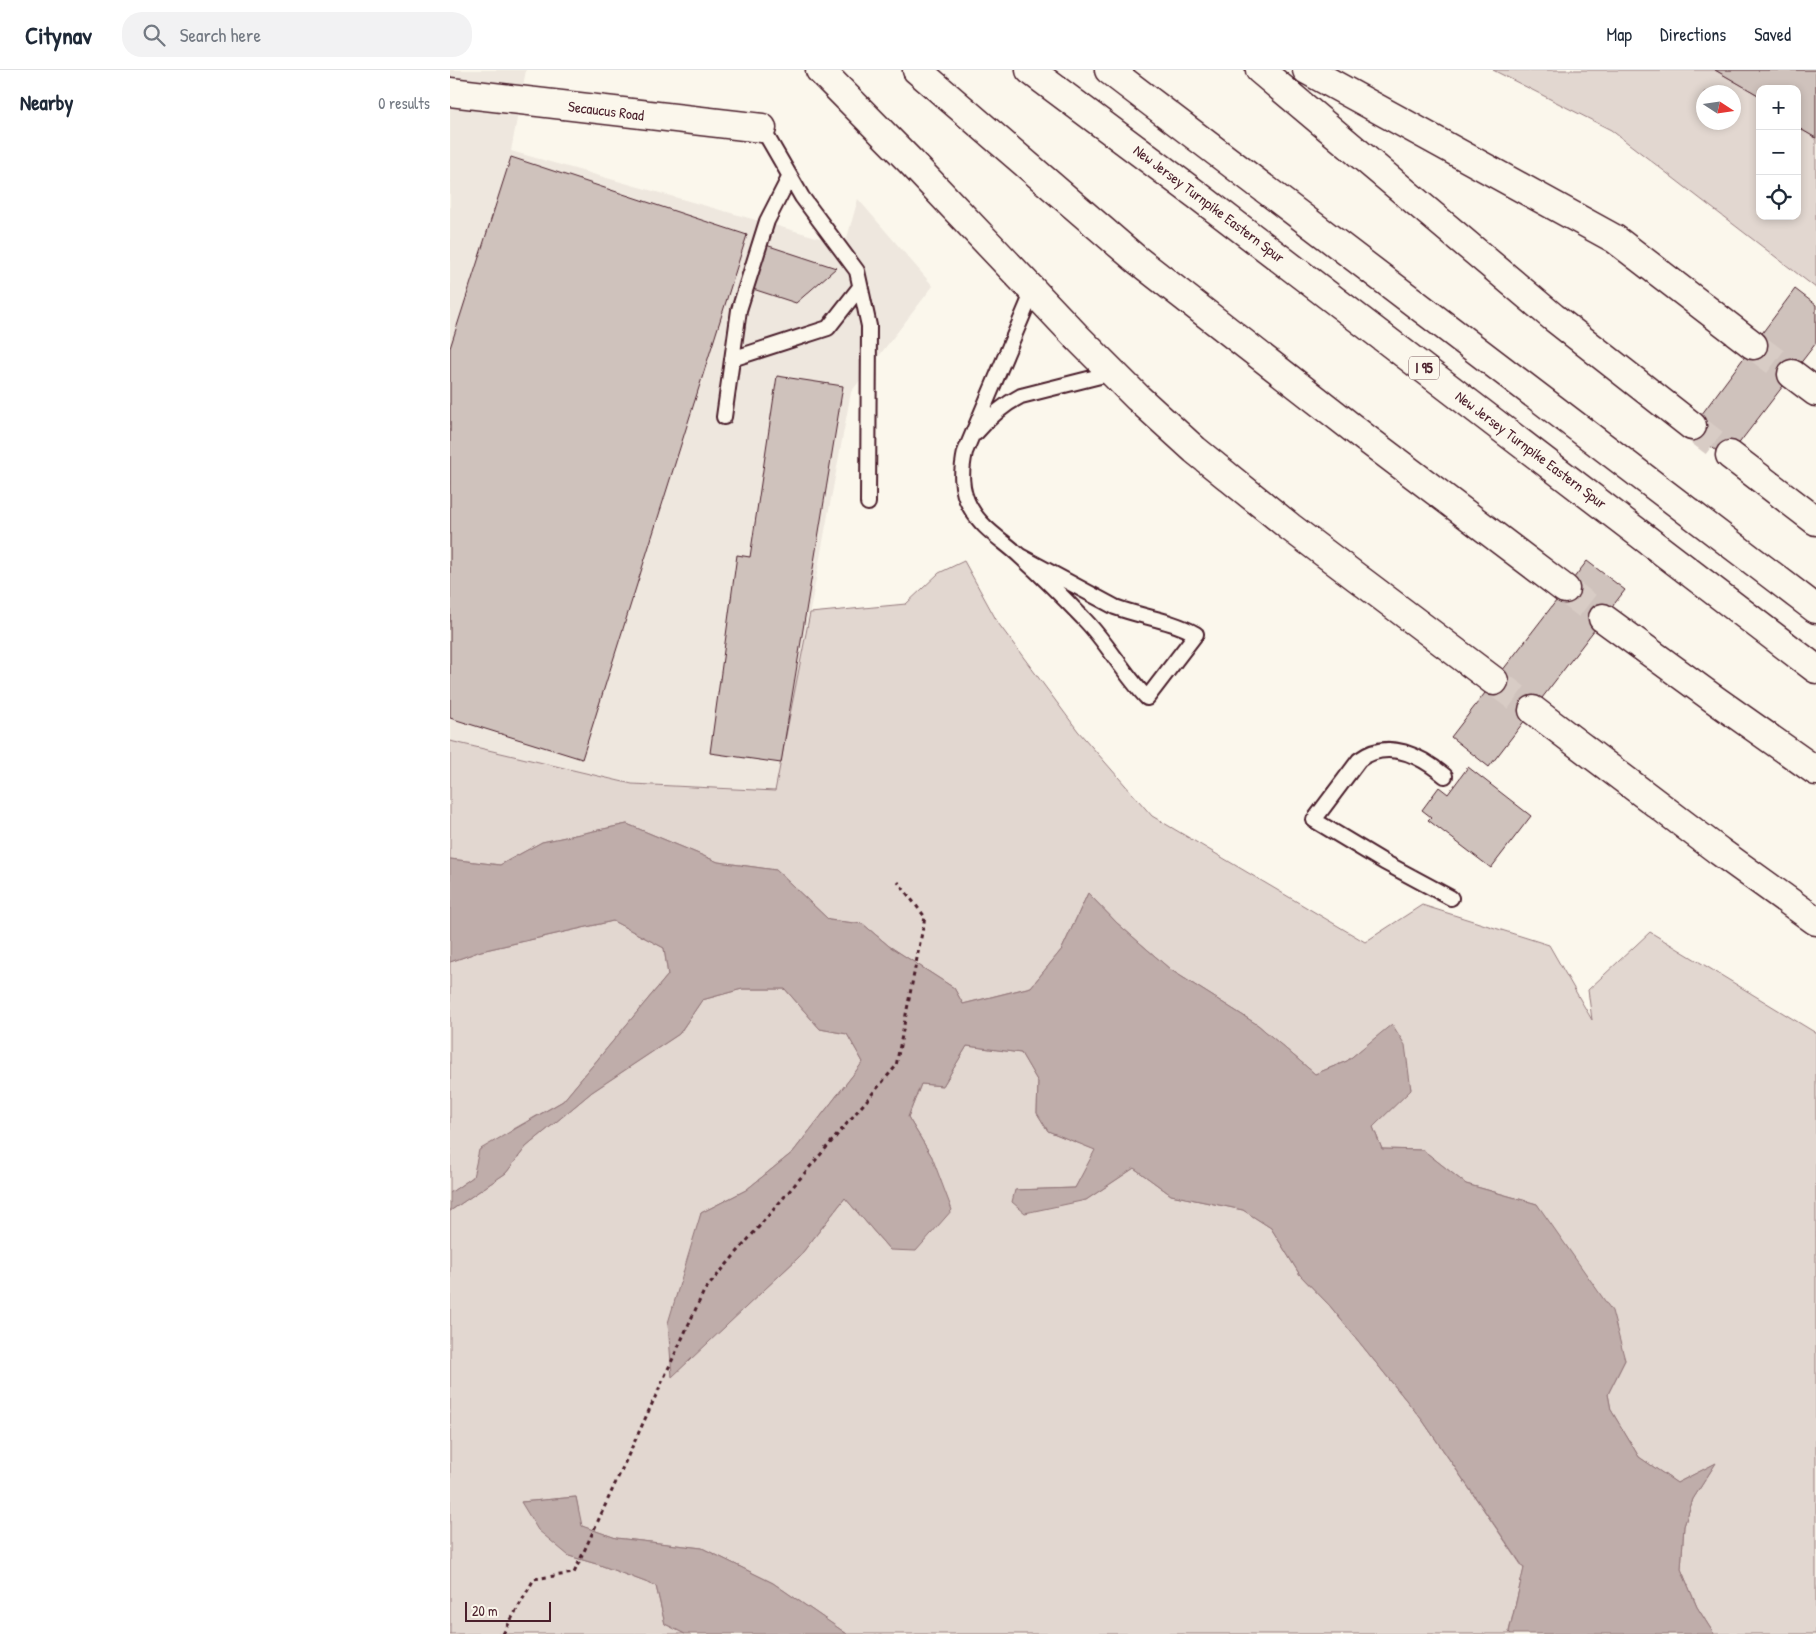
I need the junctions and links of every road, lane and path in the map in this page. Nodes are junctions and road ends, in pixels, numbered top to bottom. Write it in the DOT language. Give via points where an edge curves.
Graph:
graph roads {
  1 [pos="820,70"];
  2 [pos="917,70"];
  3 [pos="1030,70"];
  4 [pos="1109,70"];
  5 [pos="1260,70"];
  6 [pos="1306,70"];
  7 [pos="450,92"];
  8 [pos="762,128"];
  9 [pos="790,176"];
  10 [pos="860,287"];
  11 [pos="1034,291"];
  12 [pos="1753,345"];
  13 [pos="732,359"];
  14 [pos="1112,372"];
  15 [pos="1792,374"];
  16 [pos="1816,392"];
  17 [pos="724,417"];
  18 [pos="1692,426"];
  19 [pos="968,441"];
  20 [pos="1730,455"];
  21 [pos="868,503"];
  22 [pos="1816,521"];
  23 [pos="1020,556"];
  24 [pos="1565,589"];
  25 [pos="1816,608"];
  26 [pos="1603,618"];
  27 [pos="1816,669"];
  28 [pos="1494,681"];
  29 [pos="1533,710"];
  30 [pos="1816,771"];
  31 [pos="1445,776"];
  32 [pos="898,882"];
  33 [pos="1451,898"];
  34 [pos="1816,921"];
  35 [pos="503,1634"];
  1 -- 11 [label="main road"];
  2 -- 24 [label="main road" via="1136,259"];
  3 -- 27 [label="main road, New Jersey Turnpike Eastern Spur / I 95"];
  4 -- 25 [label="main road"];
  5 -- 18 [label="main road" via="1553,317"];
  6 -- 12 [label="main road" via="1615,239"];
  7 -- 8 [label="main road, Secaucus Road"];
  8 -- 9 [label="lane"];
  9 -- 10 [label="lane" via="857,271"];
  9 -- 13 [label="lane" via="767,221 739,310"];
  10 -- 13 [label="lane" via="828,328"];
  10 -- 21 [label="lane" via="869,326"];
  11 -- 14 [label="main road"];
  11 -- 19 [label="lane"];
  13 -- 17 [label="lane"];
  14 -- 19 [label="lane" via="1008,402"];
  14 -- 28 [label="main road" via="1195,450 1290,528"];
  15 -- 16 [label="main road"];
  19 -- 23 [label="lane" via="961,478 969,506 988,531"];
  20 -- 22 [label="main road"];
  23 -- 23 [label="lane" via="1084,619 1147,698 1196,634 1170,622 1115,607"];
  26 -- 30 [label="main road"];
  29 -- 34 [label="main road"];
  31 -- 33 [label="lane" via="1411,754 1398,750 1372,752 1359,760 1314,820"];
  32 -- 35 [label="path" via="925,917 896,1066 704,1290 574,1573 534,1579"];
}
